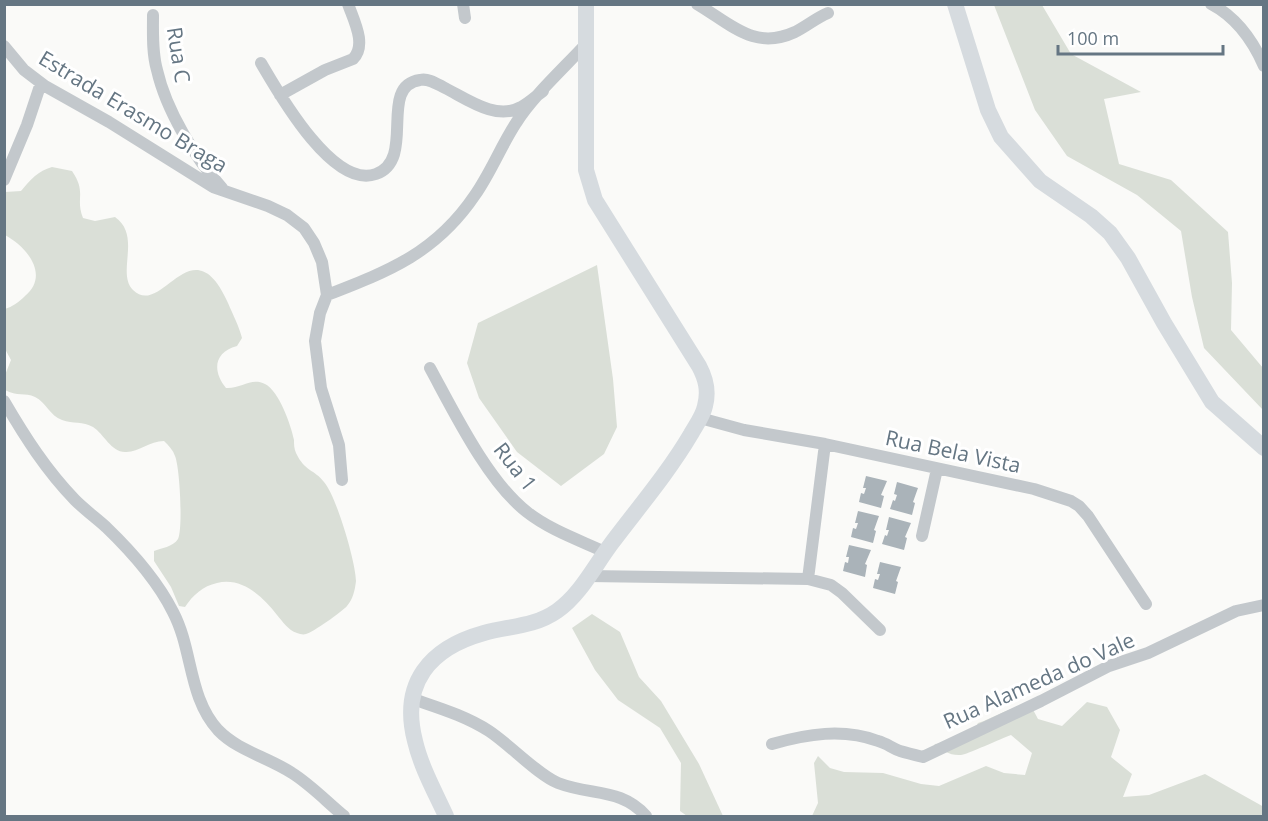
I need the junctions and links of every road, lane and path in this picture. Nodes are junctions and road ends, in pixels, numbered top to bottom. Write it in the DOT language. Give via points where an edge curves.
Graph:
graph roads {
  1 [pos="348,4"];
  2 [pos="463,4"];
  3 [pos="697,4"];
  4 [pos="955,4"];
  5 [pos="1211,4"];
  6 [pos="587,5"];
  7 [pos="828,13"];
  8 [pos="153,15"];
  9 [pos="465,18"];
  10 [pos="586,44"];
  11 [pos="4,46"];
  12 [pos="261,63"];
  13 [pos="1263,66"];
  14 [pos="41,83"];
  15 [pos="543,91"];
  16 [pos="280,95"];
  17 [pos="4,180"];
  18 [pos="225,191"];
  19 [pos="327,295"];
  20 [pos="430,368"];
  21 [pos="4,401"];
  22 [pos="700,418"];
  23 [pos="825,444"];
  24 [pos="1263,448"];
  25 [pos="936,469"];
  26 [pos="342,480"];
  27 [pos="922,536"];
  28 [pos="605,552"];
  29 [pos="588,576"];
  30 [pos="808,579"];
  31 [pos="1146,604"];
  32 [pos="1263,605"];
  33 [pos="880,630"];
  34 [pos="413,699"];
  35 [pos="772,744"];
  36 [pos="344,816"];
  37 [pos="446,816"];
  38 [pos="646,816"];
  1 -- 16 [label="street" via="360,44 356,56"];
  2 -- 9 [label="street"];
  3 -- 7 [label="street" via="746,35 762,39 793,33"];
  4 -- 24 [label="main road" via="988,110 1001,137 1040,181 1110,233 1212,402"];
  5 -- 13 [label="street" via="1230,17"];
  6 -- 10 [label="main road"];
  8 -- 18 [label="street, Rua C" via="156,69 163,93 192,146"];
  10 -- 15 [label="street"];
  10 -- 22 [label="main road" via="586,170 591,189 705,378 707,393"];
  11 -- 14 [label="street, Estrada Erasmo Braga"];
  12 -- 16 [label="street"];
  14 -- 17 [label="street"];
  14 -- 18 [label="street, Estrada Erasmo Braga"];
  15 -- 16 [label="street" via="520,108 491,111 426,79 413,82 398,101 392,162 375,175 366,176 331,159 310,139"];
  15 -- 19 [label="street" via="516,122 476,194 438,239 401,264"];
  18 -- 19 [label="street, Estrada Erasmo Braga" via="268,206 304,228 322,262"];
  19 -- 26 [label="street, Estrada Erasmo Braga" via="315,342 321,388 339,445"];
  20 -- 28 [label="street, Rua 1" via="478,452 508,495 548,526"];
  21 -- 36 [label="street" via="43,464 156,583 185,639 199,699 219,731 237,745 292,772"];
  22 -- 23 [label="street, Rua Bela Vista"];
  22 -- 28 [label="main road"];
  23 -- 25 [label="street, Rua Bela Vista"];
  23 -- 30 [label="street"];
  25 -- 27 [label="street"];
  25 -- 31 [label="street, Rua Bela Vista" via="1034,489 1079,506"];
  28 -- 29 [label="main road"];
  29 -- 30 [label="street"];
  29 -- 34 [label="main road" via="569,602 542,620 485,633 440,652 421,674"];
  30 -- 33 [label="street" via="831,585"];
  32 -- 35 [label="street, Rua Alameda do Vale" via="1236,611 1148,653 1109,666 923,757 848,733 822,733"];
  34 -- 37 [label="main road" via="414,739"];
  34 -- 38 [label="street" via="490,731 556,783 627,799"];
}
